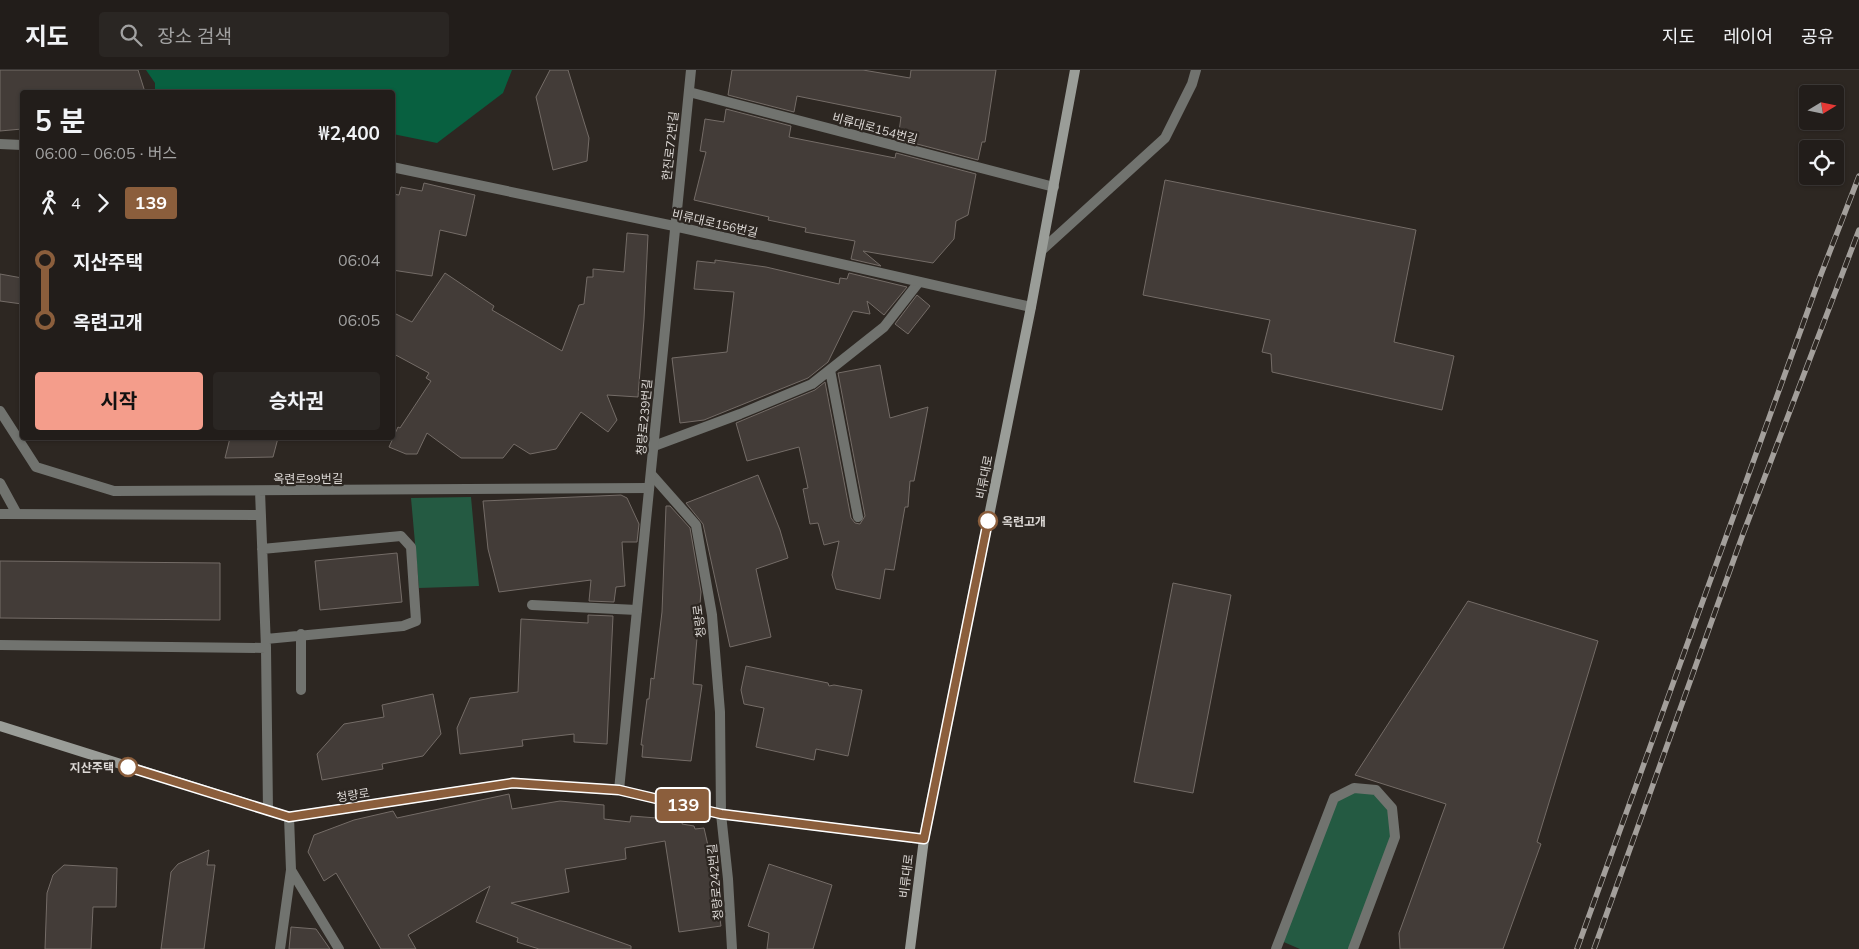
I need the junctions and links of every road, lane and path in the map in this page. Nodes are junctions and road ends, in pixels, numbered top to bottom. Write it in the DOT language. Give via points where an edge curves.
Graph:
graph roads {
  1 [pos="691,70"];
  2 [pos="1076,70"];
  3 [pos="1196,70"];
  4 [pos="689,92"];
  5 [pos="0,144"];
  6 [pos="20,145"];
  7 [pos="395,168"];
  8 [pos="1054,187"];
  9 [pos="674,226"];
  10 [pos="1042,249"];
  11 [pos="919,282"];
  12 [pos="1031,307"];
  13 [pos="830,370"];
  14 [pos="0,411"];
  15 [pos="657,445"];
  16 [pos="651,474"];
  17 [pos="0,483"];
  18 [pos="649,488"];
  19 [pos="260,491"];
  20 [pos="0,514"];
  21 [pos="17,514"];
  22 [pos="261,515"];
  23 [pos="858,517"];
  24 [pos="262,549"];
  25 [pos="532,605"];
  26 [pos="637,610"];
  27 [pos="301,634"];
  28 [pos="266,643"];
  29 [pos="0,645"];
  30 [pos="301,690"];
  31 [pos="0,726"];
  32 [pos="619,790"];
  33 [pos="268,811"];
  34 [pos="721,814"];
  35 [pos="289,817"];
  36 [pos="924,839"];
  37 [pos="291,870"];
  38 [pos="280,949"];
  39 [pos="339,949"];
  40 [pos="732,949"];
  41 [pos="910,949"];
  42 [pos="1276,949"];
  43 [pos="1353,949"];
  1 -- 4 [label="street, 한진로72번길"];
  2 -- 8 [label="street, 비류대로"];
  3 -- 10 [label="street" via="1165,138"];
  4 -- 8 [label="street, 비류대로154번길"];
  4 -- 9 [label="street, 한진로72번길"];
  5 -- 6 [label="street"];
  7 -- 9 [label="street, 비류대로156번길"];
  8 -- 10 [label="street, 비류대로"];
  9 -- 11 [label="street, 비류대로156번길"];
  9 -- 15 [label="street, 청량로239번길"];
  10 -- 12 [label="street, 비류대로"];
  11 -- 12 [label="street, 비류대로156번길"];
  11 -- 13 [label="street, 청량로239번길" via="884,327"];
  12 -- 36 [label="street, 비류대로"];
  13 -- 15 [label="street, 청량로239번길" via="812,384"];
  13 -- 23 [label="street"];
  14 -- 19 [label="street, 옥련로99번길" via="36,467 114,491"];
  15 -- 16 [label="street, 청량로239번길"];
  16 -- 18 [label="street, 청량로239번길"];
  16 -- 34 [label="street, 청량로" via="696,525 712,615 720,712"];
  17 -- 21 [label="street"];
  18 -- 19 [label="street, 옥련로99번길"];
  18 -- 26 [label="street, 청량로239번길"];
  19 -- 22 [label="street"];
  20 -- 21 [label="street"];
  21 -- 22 [label="street"];
  22 -- 24 [label="street"];
  24 -- 27 [label="street" via="401,536 411,547 416,621 403,626"];
  24 -- 28 [label="street"];
  25 -- 26 [label="street"];
  26 -- 32 [label="street, 청량로239번길"];
  27 -- 28 [label="street"];
  27 -- 30 [label="street"];
  28 -- 29 [label="street"];
  28 -- 33 [label="street"];
  31 -- 33 [label="street, 청량로"];
  32 -- 34 [label="street, 청량로"];
  32 -- 35 [label="street, 청량로" via="513,783"];
  33 -- 35 [label="street, 청량로"];
  34 -- 36 [label="street, 청량로"];
  34 -- 40 [label="street, 청량로242번길"];
  35 -- 37 [label="street"];
  36 -- 41 [label="street, 비류대로"];
  37 -- 38 [label="street"];
  37 -- 39 [label="street"];
  42 -- 43 [label="street" via="1334,798 1354,788 1376,790 1392,808 1395,837"];
}
